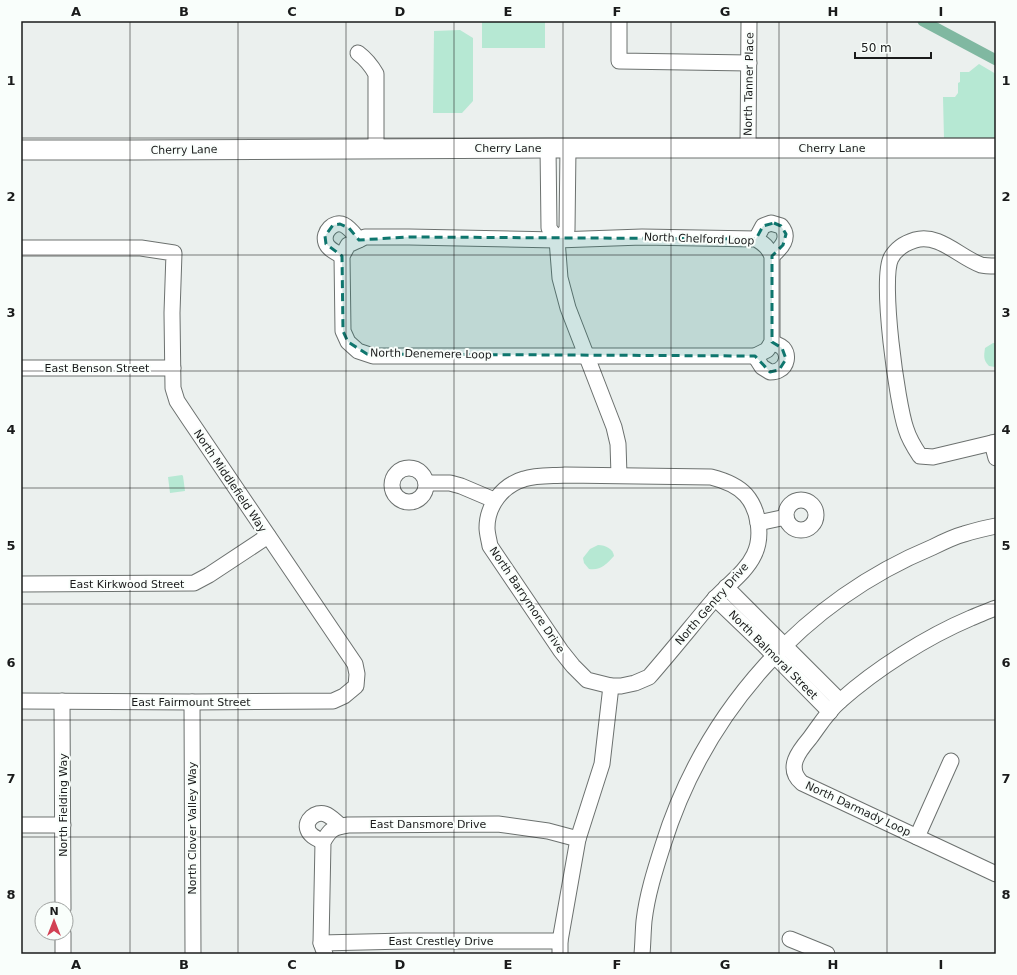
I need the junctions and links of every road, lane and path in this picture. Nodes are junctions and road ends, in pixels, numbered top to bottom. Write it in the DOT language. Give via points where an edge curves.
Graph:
graph roads {
  1 [pos="619,21"];
  2 [pos="749,21"];
  3 [pos="358,53"];
  4 [pos="749,64"];
  5 [pos="548,148"];
  6 [pos="568,148"];
  7 [pos="748,148"];
  8 [pos="996,148"];
  9 [pos="376,149"];
  10 [pos="21,150"];
  11 [pos="756,239"];
  12 [pos="359,240"];
  13 [pos="557,240"];
  14 [pos="21,248"];
  15 [pos="342,256"];
  16 [pos="772,256"];
  17 [pos="996,266"];
  18 [pos="772,342"];
  19 [pos="587,355"];
  20 [pos="755,356"];
  21 [pos="21,368"];
  22 [pos="173,368"];
  23 [pos="994,443"];
  24 [pos="996,458"];
  25 [pos="619,475"];
  26 [pos="426,483"];
  27 [pos="494,500"];
  28 [pos="786,517"];
  29 [pos="758,523"];
  30 [pos="996,526"];
  31 [pos="268,536"];
  32 [pos="21,584"];
  33 [pos="726,587"];
  34 [pos="715,598"];
  35 [pos="996,608"];
  36 [pos="779,650"];
  37 [pos="356,686"];
  38 [pos="611,686"];
  39 [pos="21,701"];
  40 [pos="62,701"];
  41 [pos="192,702"];
  42 [pos="835,706"];
  43 [pos="951,761"];
  44 [pos="63,824"];
  45 [pos="21,825"];
  46 [pos="341,826"];
  47 [pos="917,837"];
  48 [pos="578,839"];
  49 [pos="323,842"];
  50 [pos="996,874"];
  51 [pos="63,901"];
  52 [pos="790,939"];
  53 [pos="63,941"];
  54 [pos="560,947"];
  55 [pos="323,949"];
  56 [pos="63,954"];
  57 [pos="193,954"];
  58 [pos="642,954"];
  59 [pos="827,954"];
  1 -- 4 [label="street" via="619,61"];
  2 -- 4 [label="street, North Tanner Place"];
  3 -- 9 [label="street" via="372,66 376,74"];
  4 -- 7 [label="street, North Tanner Place"];
  5 -- 6 [label="main road, Cherry Lane"];
  5 -- 9 [label="main road, Cherry Lane"];
  5 -- 13 [label="street" via="549,228"];
  6 -- 7 [label="main road, Cherry Lane"];
  6 -- 13 [label="street" via="567,230"];
  7 -- 8 [label="main road, Cherry Lane"];
  9 -- 10 [label="main road, Cherry Lane"];
  11 -- 13 [label="street, North Chelford Loop" via="642,237"];
  11 -- 16 [label="street, North Chelford Loop" via="765,245"];
  11 -- 16 [label="street" via="763,226 771,223 782,226 786,234 784,245"];
  12 -- 13 [label="street" via="365,237"];
  12 -- 15 [label="street" via="348,245"];
  12 -- 15 [label="street" via="349,228 340,224 333,225 327,230 326,244"];
  13 -- 19 [label="street" via="560,278 568,308"];
  14 -- 22 [label="street, North Middlefield Way" via="141,248 174,253"];
  15 -- 19 [label="street, North Denemere Loop" via="342,331 348,342 358,351 373,356"];
  16 -- 18 [label="street"];
  17 -- 23 [label="street" via="982,265 936,240 926,239 915,240 898,249 891,259 888,275 895,373 906,428 920,456 933,457"];
  18 -- 20 [label="street" via="767,350"];
  18 -- 20 [label="street" via="786,353 784,366 770,372 762,367"];
  19 -- 20 [label="street"];
  19 -- 25 [label="street" via="614,426 618,444"];
  21 -- 22 [label="street, East Benson Street"];
  22 -- 31 [label="street, North Middlefield Way" via="173,388 177,401"];
  23 -- 24 [label="street"];
  25 -- 27 [label="street" via="525,478"];
  25 -- 29 [label="street, North Gentry Drive" via="711,477 726,481 745,494"];
  26 -- 27 [label="street" via="450,483"];
  27 -- 38 [label="street, North Barrymore Drive" via="488,515 490,546 560,651 587,680"];
  28 -- 29 [label="street"];
  29 -- 33 [label="street, North Gentry Drive" via="758,542 754,556"];
  30 -- 36 [label="street" via="964,534 907,557 857,586 810,621"];
  31 -- 32 [label="street, East Kirkwood Street" via="194,583"];
  31 -- 37 [label="street, North Middlefield Way" via="355,664"];
  33 -- 34 [label="street, North Gentry Drive"];
  33 -- 36 [label="street, North Balmoral Street"];
  34 -- 36 [label="street, North Balmoral Street"];
  34 -- 38 [label="street, North Gentry Drive" via="649,677 635,683"];
  35 -- 42 [label="street, North Darmady Loop" via="924,641 867,679"];
  36 -- 42 [label="street, North Balmoral Street"];
  36 -- 58 [label="street" via="738,697 702,753 675,807 652,880 644,920"];
  37 -- 41 [label="street, East Fairmount Street" via="333,701"];
  38 -- 48 [label="street" via="602,764"];
  39 -- 40 [label="street, East Fairmount Street"];
  40 -- 41 [label="street, East Fairmount Street"];
  40 -- 44 [label="street, North Fielding Way"];
  41 -- 57 [label="street, North Clover Valley Way"];
  42 -- 47 [label="street, North Darmady Loop" via="798,754 794,766 798,779"];
  43 -- 47 [label="street"];
  44 -- 45 [label="street"];
  44 -- 51 [label="street, North Fielding Way"];
  46 -- 48 [label="street, East Dansmore Drive" via="498,824 548,831"];
  46 -- 49 [label="street, East Dansmore Drive" via="328,832"];
  46 -- 49 [label="street" via="326,814 312,816 307,829"];
  47 -- 50 [label="street, North Darmady Loop"];
  48 -- 54 [label="street"];
  49 -- 55 [label="street"];
  52 -- 59 [label="street"];
  53 -- 56 [label="street"];
  54 -- 55 [label="street, East Crestley Drive" via="406,941"];
}
